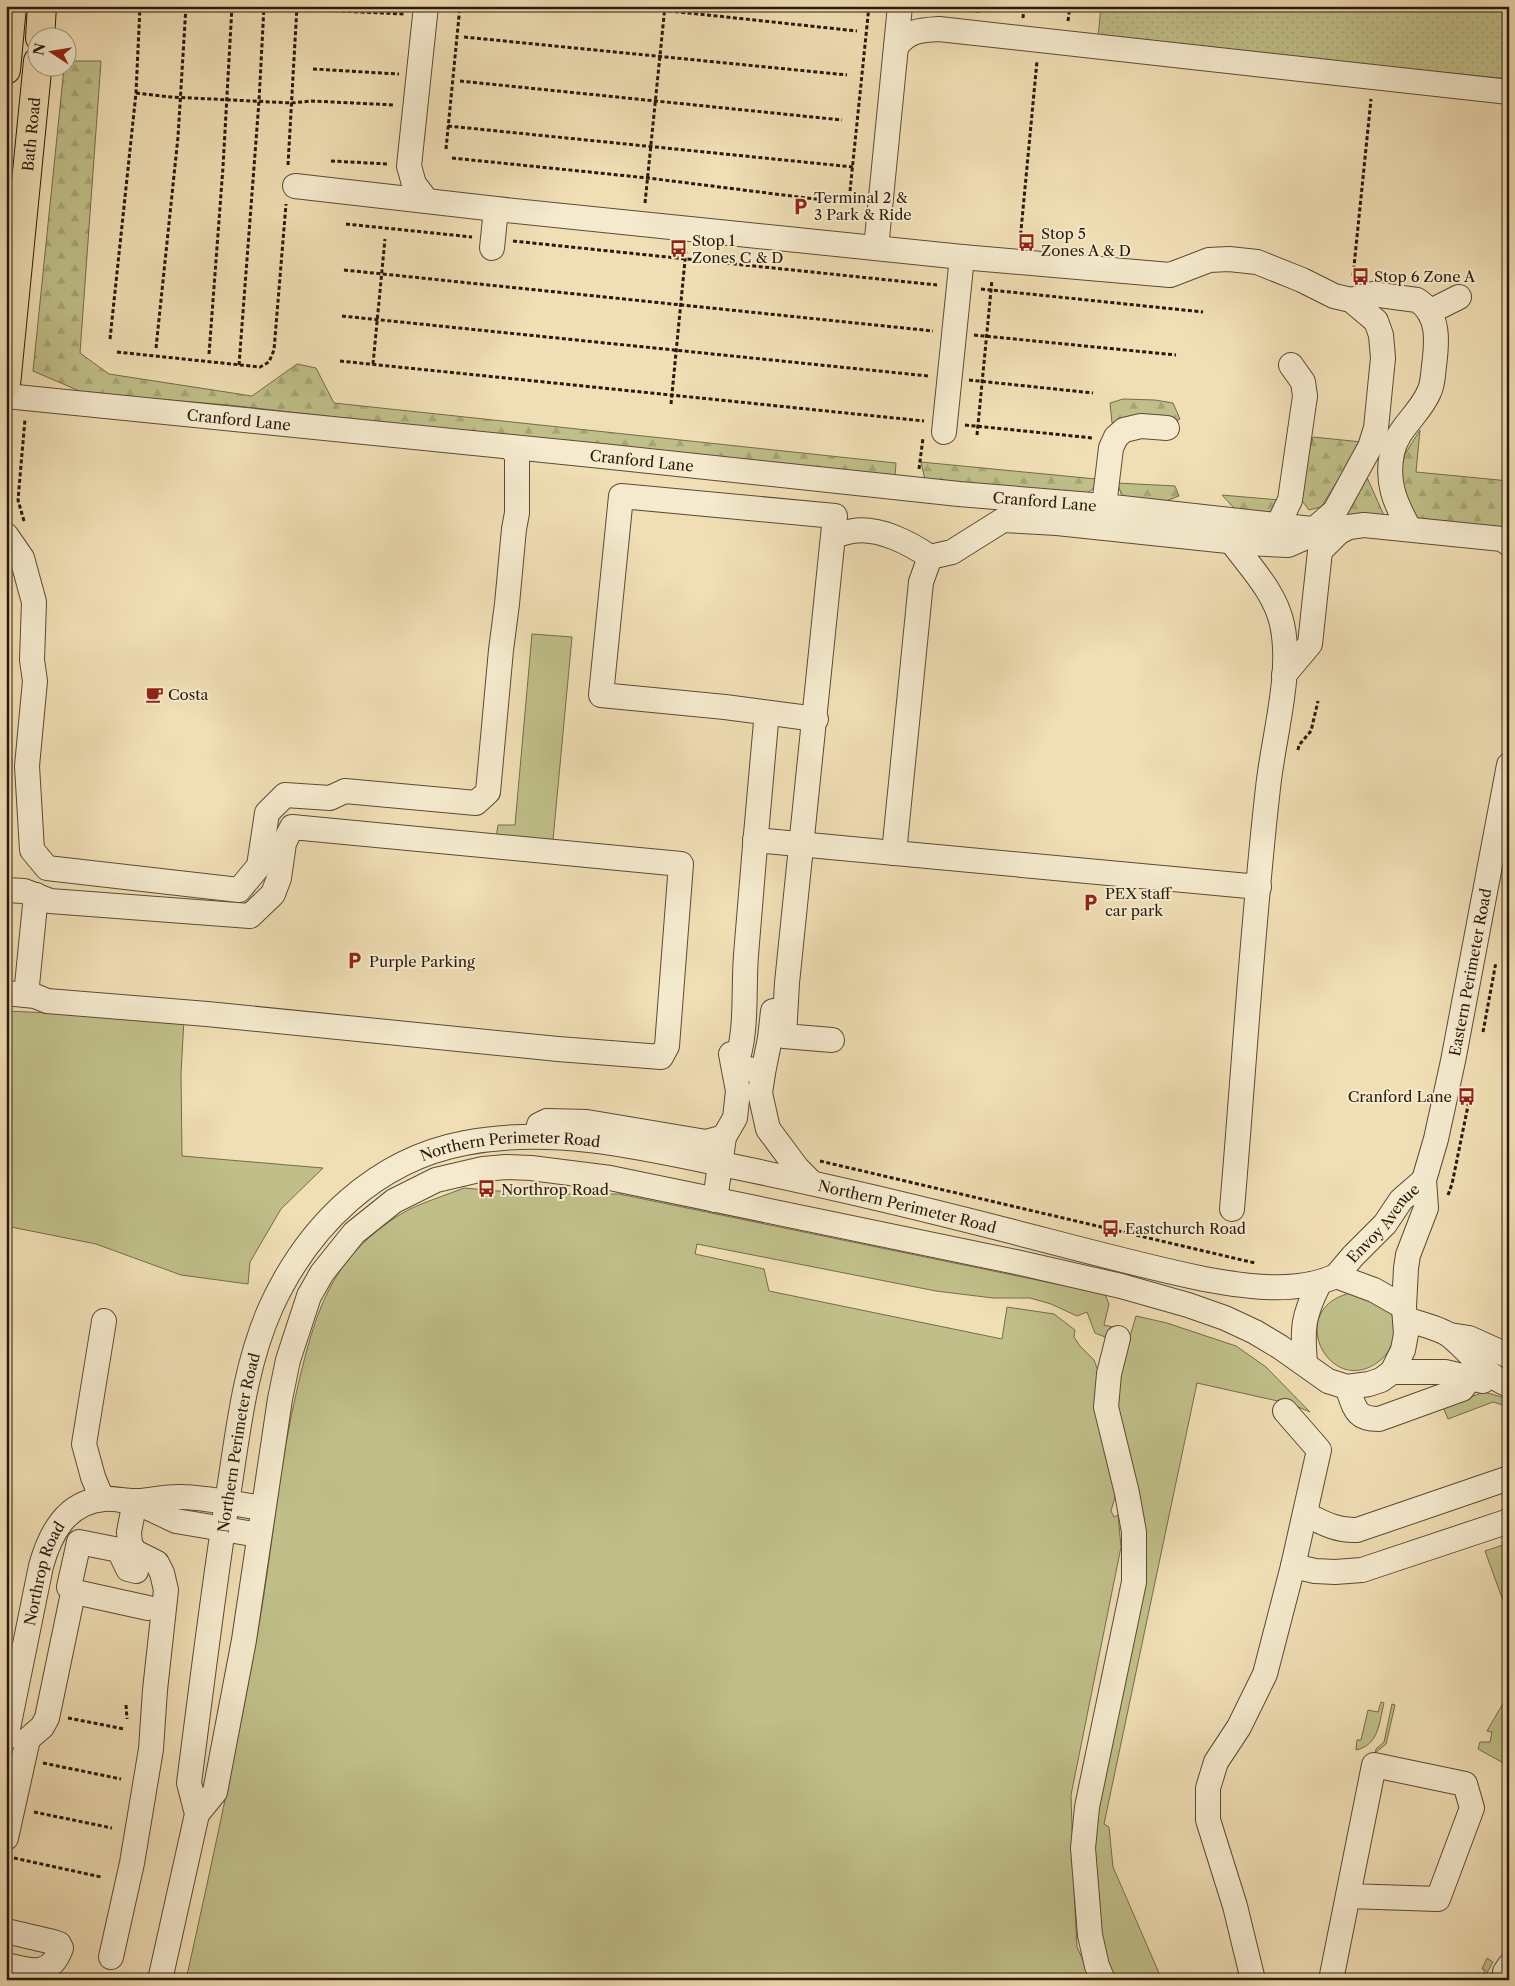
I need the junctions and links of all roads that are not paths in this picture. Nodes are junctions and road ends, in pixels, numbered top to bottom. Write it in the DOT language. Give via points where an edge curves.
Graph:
graph roads {
  1 [pos="12,6"];
  2 [pos="42,6"];
  3 [pos="900,6"];
  4 [pos="418,10"];
  5 [pos="41,28"];
  6 [pos="896,47"];
  7 [pos="6,70"];
  8 [pos="36,78"];
  9 [pos="1509,92"];
  10 [pos="295,186"];
  11 [pos="427,201"];
  12 [pos="496,209"];
  13 [pos="493,244"];
  14 [pos="876,248"];
  15 [pos="962,257"];
  16 [pos="1459,297"];
  17 [pos="1343,298"];
  18 [pos="1429,312"];
  19 [pos="1291,365"];
  20 [pos="6,385"];
  21 [pos="6,396"];
  22 [pos="944,427"];
  23 [pos="1167,428"];
  24 [pos="511,447"];
  25 [pos="1104,517"];
  26 [pos="1278,525"];
  27 [pos="1409,528"];
  28 [pos="6,535"];
  29 [pos="834,536"];
  30 [pos="1507,540"];
  31 [pos="1231,541"];
  32 [pos="1317,541"];
  33 [pos="930,557"];
  34 [pos="1290,668"];
  35 [pos="769,713"];
  36 [pos="816,719"];
  37 [pos="1509,765"];
  38 [pos="755,840"];
  39 [pos="801,845"];
  40 [pos="894,853"];
  41 [pos="1259,887"];
  42 [pos="22,892"];
  43 [pos="787,983"];
  44 [pos="16,994"];
  45 [pos="832,1040"];
  46 [pos="735,1068"];
  47 [pos="763,1073"];
  48 [pos="517,1137"];
  49 [pos="724,1137"];
  50 [pos="721,1164"];
  51 [pos="1424,1180"];
  52 [pos="812,1183"];
  53 [pos="715,1200"];
  54 [pos="1232,1210"];
  55 [pos="1328,1280"];
  56 [pos="1404,1313"];
  57 [pos="104,1321"];
  58 [pos="1448,1334"];
  59 [pos="1118,1338"];
  60 [pos="1509,1356"];
  61 [pos="1305,1363"];
  62 [pos="1472,1370"];
  63 [pos="1392,1372"];
  64 [pos="1504,1383"];
  65 [pos="1348,1387"];
  66 [pos="1285,1411"];
  67 [pos="1509,1478"];
  68 [pos="102,1499"];
  69 [pos="135,1501"];
  70 [pos="227,1502"];
  71 [pos="262,1508"];
  72 [pos="1305,1514"];
  73 [pos="1509,1521"];
  74 [pos="222,1530"];
  75 [pos="259,1535"];
  76 [pos="1293,1566"];
  77 [pos="136,1571"];
  78 [pos="75,1594"];
  79 [pos="148,1608"];
  80 [pos="6,1738"];
  81 [pos="197,1814"];
  82 [pos="9,1848"];
  83 [pos="1348,1896"];
  84 [pos="6,1931"];
  85 [pos="111,1956"];
  86 [pos="6,1965"];
  87 [pos="160,1980"];
  88 [pos="1104,1980"];
  89 [pos="1252,1980"];
  90 [pos="1331,1980"];
  1 -- 7 [label="highway"];
  2 -- 5 [label="highway"];
  3 -- 6 [label="street"];
  4 -- 11 [label="street" via="409,166 414,184"];
  6 -- 9 [label="street" via="914,31 938,29"];
  6 -- 14 [label="street"];
  8 -- 20 [label="highway, Bath Road"];
  10 -- 11 [label="street"];
  11 -- 12 [label="street"];
  12 -- 13 [label="street"];
  12 -- 14 [label="street"];
  14 -- 15 [label="street"];
  15 -- 17 [label="street" via="1170,275 1209,260 1257,262 1292,259 1302,280"];
  15 -- 22 [label="street"];
  16 -- 18 [label="street"];
  17 -- 18 [label="street" via="1372,294 1417,300"];
  17 -- 32 [label="street" via="1376,321 1381,335 1383,358 1376,428 1370,447"];
  18 -- 27 [label="street" via="1434,322 1437,347 1430,391 1396,438 1390,463 1391,492"];
  19 -- 26 [label="street" via="1302,382 1305,396 1290,500"];
  21 -- 24 [label="street, Cranford Lane"];
  23 -- 25 [label="street" via="1141,426 1124,430 1116,437 1111,448"];
  24 -- 25 [label="street, Cranford Lane" via="872,483"];
  24 -- 28 [label="street" via="517,456 517,512 488,792 476,803 345,791 330,798 285,795 266,813 259,866 239,890 47,868 32,850 27,766 35,681 32,660 34,602 22,558"];
  25 -- 26 [label="street, Cranford Lane"];
  25 -- 31 [label="street"];
  25 -- 33 [label="street" via="1003,520 952,552"];
  26 -- 32 [label="street, Cranford Lane"];
  27 -- 30 [label="street"];
  27 -- 32 [label="street" via="1364,525 1350,527"];
  29 -- 33 [label="street" via="854,530 878,533 909,542"];
  29 -- 35 [label="street" via="835,516 621,496 601,695"];
  29 -- 36 [label="street"];
  31 -- 32 [label="street" via="1288,545 1304,538"];
  31 -- 34 [label="street" via="1276,602"];
  32 -- 34 [label="street" via="1310,644"];
  33 -- 40 [label="street" via="921,582"];
  34 -- 41 [label="street" via="1268,788"];
  35 -- 36 [label="street"];
  35 -- 38 [label="street"];
  36 -- 39 [label="street"];
  37 -- 51 [label="street, Eastern Perimeter Road" via="1454,1061"];
  38 -- 39 [label="street"];
  38 -- 46 [label="street" via="744,981 731,1033 730,1051"];
  39 -- 40 [label="street"];
  39 -- 43 [label="street"];
  40 -- 41 [label="street"];
  41 -- 54 [label="street"];
  42 -- 44 [label="street"];
  42 -- 44 [label="street" via="50,901 250,916 273,894 284,843 292,828 681,864 667,1046 661,1057 47,1002 35,996"];
  43 -- 45 [label="street" via="784,1036"];
  43 -- 47 [label="street" via="774,995"];
  46 -- 47 [label="street"];
  46 -- 49 [label="street" via="738,1091 735,1118"];
  47 -- 52 [label="street" via="760,1093 768,1129"];
  48 -- 49 [label="street" via="547,1121 586,1122 706,1142"];
  48 -- 50 [label="street, Northern Perimeter Road" via="605,1142"];
  48 -- 70 [label="street, Northern Perimeter Road" via="464,1143 407,1161 357,1192 315,1234 282,1285 260,1336 245,1390"];
  49 -- 50 [label="street"];
  50 -- 52 [label="street, Northern Perimeter Road"];
  50 -- 53 [label="street"];
  51 -- 55 [label="street, Envoy Avenue" via="1401,1200 1386,1224"];
  51 -- 56 [label="street, Envoy Avenue" via="1426,1208 1408,1255"];
  52 -- 55 [label="street, Northern Perimeter Road" via="1204,1280 1257,1286 1294,1286"];
  53 -- 61 [label="street, Northern Perimeter Road" via="1121,1286 1225,1318 1255,1332"];
  53 -- 71 [label="street, Northern Perimeter Road" via="610,1178 506,1167 436,1180 394,1201 337,1251 310,1296 288,1360"];
  55 -- 56 [label="street" via="1374,1290"];
  55 -- 61 [label="street" via="1308,1306 1303,1325"];
  56 -- 58 [label="street"];
  56 -- 63 [label="street" via="1406,1334 1403,1350"];
  57 -- 68 [label="street" via="84,1444"];
  58 -- 60 [label="street" via="1469,1338"];
  58 -- 62 [label="street"];
  59 -- 88 [label="street" via="1109,1374 1106,1407 1134,1532 1134,1582 1087,1806 1083,1848 1090,1936"];
  61 -- 65 [label="street" via="1328,1382"];
  62 -- 63 [label="street"];
  62 -- 64 [label="street"];
  62 -- 65 [label="street" via="1462,1389 1379,1419 1360,1416"];
  63 -- 65 [label="street" via="1375,1382"];
  66 -- 72 [label="street" via="1319,1450"];
  67 -- 72 [label="street" via="1357,1530 1332,1528"];
  68 -- 69 [label="street, Northrop Road"];
  68 -- 80 [label="street, Northrop Road" via="75,1509 60,1522 47,1543"];
  69 -- 70 [label="street, Northrop Road" via="181,1497"];
  69 -- 74 [label="street, Northrop Road" via="176,1521"];
  69 -- 85 [label="street" via="130,1544 136,1552 157,1563 166,1590 150,1748 132,1863"];
  70 -- 71 [label="street, Northrop Road"];
  70 -- 74 [label="street, Northern Perimeter Road"];
  71 -- 75 [label="street, Northern Perimeter Road"];
  72 -- 76 [label="street"];
  73 -- 76 [label="street" via="1362,1570 1315,1571"];
  74 -- 75 [label="street, Northrop Road"];
  74 -- 81 [label="street, Northern Perimeter Road" via="189,1783"];
  75 -- 81 [label="street, Northern Perimeter Road" via="244,1640 215,1792"];
  76 -- 89 [label="street" via="1266,1674 1239,1727 1216,1762 1208,1788 1208,1820 1235,1906"];
  77 -- 78 [label="street" via="128,1569 119,1550 79,1542 68,1587"];
  78 -- 79 [label="street"];
  78 -- 82 [label="street" via="46,1718 42,1727 28,1740"];
  81 -- 87 [label="street, Northern Perimeter Road"];
  83 -- 83 [label="street" via="1374,1765 1465,1784 1472,1808 1438,1899"];
  83 -- 90 [label="street"];
  84 -- 86 [label="street" via="53,1942 61,1948 49,1967 42,1971"];
}
